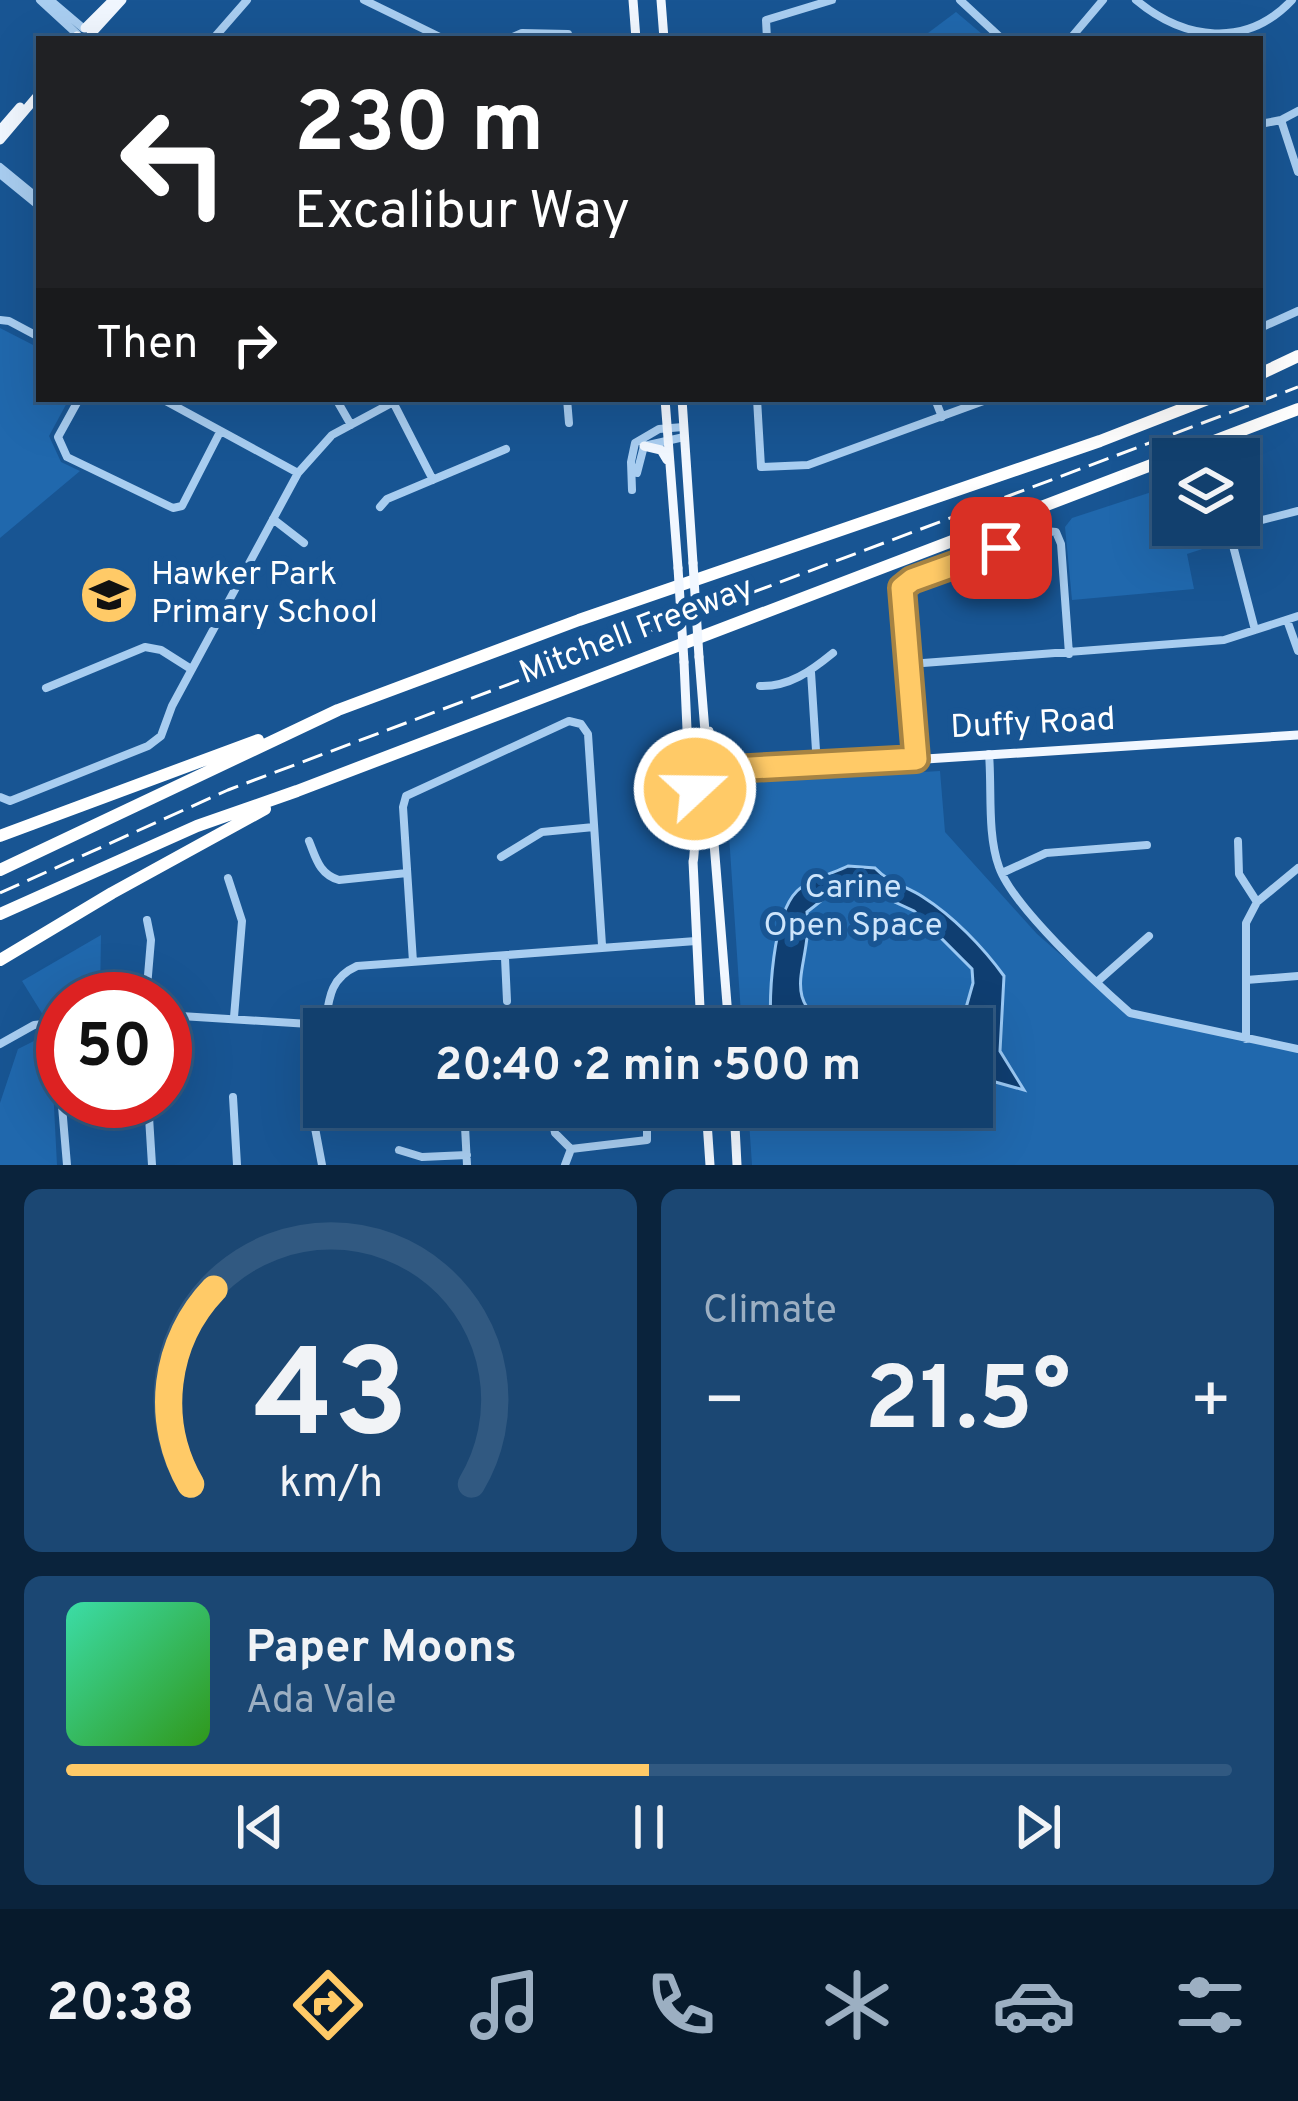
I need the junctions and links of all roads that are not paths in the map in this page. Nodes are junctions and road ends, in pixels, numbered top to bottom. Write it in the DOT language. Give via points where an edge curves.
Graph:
graph roads {
  1 [pos="40,0"];
  2 [pos="50,0"];
  3 [pos="118,0"];
  4 [pos="247,0"];
  5 [pos="364,0"];
  6 [pos="633,0"];
  7 [pos="662,0"];
  8 [pos="832,0"];
  9 [pos="960,0"];
  10 [pos="1102,0"];
  11 [pos="1136,0"];
  12 [pos="1292,0"];
  13 [pos="82,34"];
  14 [pos="568,34"];
  15 [pos="218,36"];
  16 [pos="435,36"];
  17 [pos="515,36"];
  18 [pos="636,36"];
  19 [pos="664,36"];
  20 [pos="767,36"];
  21 [pos="1000,36"];
  22 [pos="1072,36"];
  23 [pos="36,88"];
  24 [pos="36,98"];
  25 [pos="1298,111"];
  26 [pos="1281,120"];
  27 [pos="1263,123"];
  28 [pos="0,130"];
  29 [pos="0,140"];
  30 [pos="0,170"];
  31 [pos="1298,172"];
  32 [pos="36,200"];
  33 [pos="1298,311"];
  34 [pos="0,320"];
  35 [pos="1263,327"];
  36 [pos="36,335"];
  37 [pos="1298,356"];
  38 [pos="1298,365"];
  39 [pos="1263,375"];
  40 [pos="1263,376"];
  41 [pos="77,402"];
  42 [pos="338,402"];
  43 [pos="394,402"];
  44 [pos="396,402"];
  45 [pos="567,402"];
  46 [pos="664,402"];
  47 [pos="682,402"];
  48 [pos="757,402"];
  49 [pos="936,402"];
  50 [pos="981,402"];
  51 [pos="1200,402"];
  52 [pos="182,403"];
  53 [pos="1298,409"];
  54 [pos="942,417"];
  55 [pos="569,423"];
  56 [pos="351,425"];
  57 [pos="220,432"];
  58 [pos="668,432"];
  59 [pos="683,432"];
  60 [pos="644,446"];
  61 [pos="506,449"];
  62 [pos="671,470"];
  63 [pos="298,473"];
  64 [pos="637,473"];
  65 [pos="433,480"];
  66 [pos="632,490"];
  67 [pos="380,507"];
  68 [pos="1298,511"];
  69 [pos="273,519"];
  70 [pos="304,543"];
  71 [pos="1298,616"];
  72 [pos="1287,620"];
  73 [pos="1255,630"];
  74 [pos="1298,651"];
  75 [pos="832,653"];
  76 [pos="1069,654"];
  77 [pos="910,664"];
  78 [pos="191,669"];
  79 [pos="811,672"];
  80 [pos="700,685"];
  81 [pos="760,686"];
  82 [pos="46,688"];
  83 [pos="338,710"];
  84 [pos="1298,735"];
  85 [pos="688,743"];
  86 [pos="989,754"];
  87 [pos="916,759"];
  88 [pos="817,766"];
  89 [pos="722,769"];
  90 [pos="771,770"];
  91 [pos="756,772"];
  92 [pos="706,773"];
  93 [pos="708,789"];
  94 [pos="297,791"];
  95 [pos="0,797"];
  96 [pos="595,827"];
  97 [pos="0,836"];
  98 [pos="309,841"];
  99 [pos="1238,842"];
  100 [pos="1147,845"];
  101 [pos="501,857"];
  102 [pos="693,863"];
  103 [pos="1298,868"];
  104 [pos="0,870"];
  105 [pos="407,872"];
  106 [pos="1002,873"];
  107 [pos="228,878"];
  108 [pos="1257,902"];
  109 [pos="0,914"];
  110 [pos="147,920"];
  111 [pos="1149,936"];
  112 [pos="696,941"];
  113 [pos="602,945"];
  114 [pos="505,958"];
  115 [pos="0,961"];
  116 [pos="412,962"];
  117 [pos="148,972"];
  118 [pos="1298,976"];
  119 [pos="1245,980"];
  120 [pos="1097,982"];
  121 [pos="507,1001"];
  122 [pos="328,1008"];
  123 [pos="700,1008"];
  124 [pos="727,1008"];
  125 [pos="192,1016"];
  126 [pos="234,1017"];
  127 [pos="36,1025"];
  128 [pos="303,1025"];
  129 [pos="1246,1039"];
  130 [pos="0,1044"];
  131 [pos="1298,1049"];
  132 [pos="233,1097"];
  133 [pos="65,1128"];
  134 [pos="150,1128"];
  135 [pos="315,1128"];
  136 [pos="465,1128"];
  137 [pos="554,1128"];
  138 [pos="649,1128"];
  139 [pos="707,1128"];
  140 [pos="735,1128"];
  141 [pos="400,1150"];
  142 [pos="572,1150"];
  143 [pos="467,1160"];
  144 [pos="67,1165"];
  145 [pos="152,1165"];
  146 [pos="237,1165"];
  147 [pos="322,1165"];
  148 [pos="565,1165"];
  149 [pos="710,1165"];
  150 [pos="737,1165"];
  1 -- 13 [label="street"];
  2 -- 13 [label="street"];
  3 -- 13 [label="main road"];
  4 -- 15 [label="street"];
  5 -- 16 [label="street"];
  6 -- 18 [label="main road"];
  7 -- 19 [label="main road"];
  8 -- 20 [label="street" via="766,20"];
  9 -- 21 [label="street"];
  10 -- 22 [label="street"];
  11 -- 12 [label="street" via="1160,20 1214,34 1261,25"];
  14 -- 17 [label="street"];
  23 -- 28 [label="main road"];
  24 -- 29 [label="main road"];
  25 -- 26 [label="street"];
  26 -- 27 [label="street"];
  26 -- 31 [label="street"];
  30 -- 32 [label="street"];
  33 -- 35 [label="street"];
  34 -- 36 [label="street"];
  37 -- 39 [label="highway"];
  38 -- 40 [label="highway"];
  41 -- 57 [label="street" via="58,437 67,458 173,508 182,506"];
  42 -- 56 [label="street"];
  43 -- 56 [label="street"];
  44 -- 65 [label="street"];
  45 -- 55 [label="street"];
  46 -- 58 [label="main road"];
  47 -- 59 [label="main road"];
  48 -- 54 [label="street" via="761,467 808,465"];
  49 -- 54 [label="street"];
  50 -- 54 [label="street"];
  51 -- 83 [label="highway, Mitchell Freeway"];
  52 -- 57 [label="street"];
  53 -- 94 [label="highway, Mitchell Freeway"];
  56 -- 63 [label="street"];
  57 -- 63 [label="street"];
  58 -- 59 [label="street"];
  58 -- 60 [label="street"];
  58 -- 62 [label="main road"];
  58 -- 66 [label="street" via="635,443"];
  59 -- 80 [label="main road, bridge"];
  60 -- 62 [label="main road" via="661,450"];
  60 -- 64 [label="street"];
  61 -- 65 [label="street"];
  62 -- 85 [label="main road, bridge"];
  63 -- 69 [label="street"];
  65 -- 67 [label="street"];
  68 -- 73 [label="street" via="1231,531"];
  69 -- 70 [label="street"];
  69 -- 78 [label="street"];
  71 -- 72 [label="street"];
  72 -- 73 [label="street"];
  72 -- 74 [label="street"];
  73 -- 76 [label="street"];
  75 -- 79 [label="street"];
  76 -- 77 [label="street"];
  76 -- 77 [label="street" via="1060,537 1048,531 904,585"];
  77 -- 87 [label="street"];
  78 -- 82 [label="street" via="145,647"];
  78 -- 95 [label="street" via="161,736 148,746 10,801"];
  79 -- 81 [label="street"];
  79 -- 88 [label="street"];
  80 -- 89 [label="main road" via="712,756"];
  80 -- 92 [label="main road"];
  83 -- 97 [label="highway"];
  83 -- 104 [label="highway, Mitchell Freeway"];
  84 -- 86 [label="main road, Duffy Road"];
  85 -- 92 [label="main road"];
  85 -- 102 [label="main road"];
  86 -- 87 [label="main road, Duffy Road"];
  86 -- 106 [label="street"];
  87 -- 88 [label="main road, Duffy Road"];
  88 -- 90 [label="main road, Duffy Road"];
  89 -- 90 [label="main road, Duffy Road"];
  89 -- 92 [label="main road, Duffy Road"];
  90 -- 91 [label="main road, Duffy Road"];
  91 -- 92 [label="main road, Duffy Road"];
  91 -- 93 [label="main road"];
  92 -- 93 [label="main road"];
  92 -- 102 [label="main road" via="695,789"];
  93 -- 124 [label="main road"];
  94 -- 109 [label="highway, Mitchell Freeway"];
  94 -- 115 [label="highway"];
  96 -- 101 [label="street" via="542,832"];
  96 -- 105 [label="street" via="587,732 569,721 408,794"];
  96 -- 113 [label="street"];
  98 -- 105 [label="street" via="329,878"];
  99 -- 108 [label="street" via="1239,874"];
  100 -- 106 [label="street" via="1046,853"];
  102 -- 112 [label="main road"];
  103 -- 108 [label="street"];
  105 -- 116 [label="street"];
  106 -- 120 [label="street"];
  107 -- 126 [label="street" via="242,914"];
  108 -- 119 [label="street" via="1246,923"];
  110 -- 117 [label="street"];
  111 -- 120 [label="street"];
  112 -- 113 [label="street"];
  112 -- 123 [label="main road"];
  113 -- 114 [label="street"];
  114 -- 116 [label="street"];
  114 -- 121 [label="street"];
  116 -- 122 [label="street" via="345,972"];
  118 -- 119 [label="street"];
  119 -- 129 [label="street"];
  120 -- 129 [label="street" via="1130,1013"];
  125 -- 126 [label="street"];
  126 -- 128 [label="street"];
  127 -- 130 [label="street"];
  129 -- 131 [label="street"];
  132 -- 146 [label="street"];
  133 -- 144 [label="street"];
  134 -- 145 [label="street"];
  135 -- 147 [label="street"];
  136 -- 143 [label="street"];
  137 -- 142 [label="street"];
  138 -- 142 [label="street" via="642,1143"];
  139 -- 149 [label="main road"];
  140 -- 150 [label="main road"];
  141 -- 143 [label="street"];
  142 -- 148 [label="street"];
}
